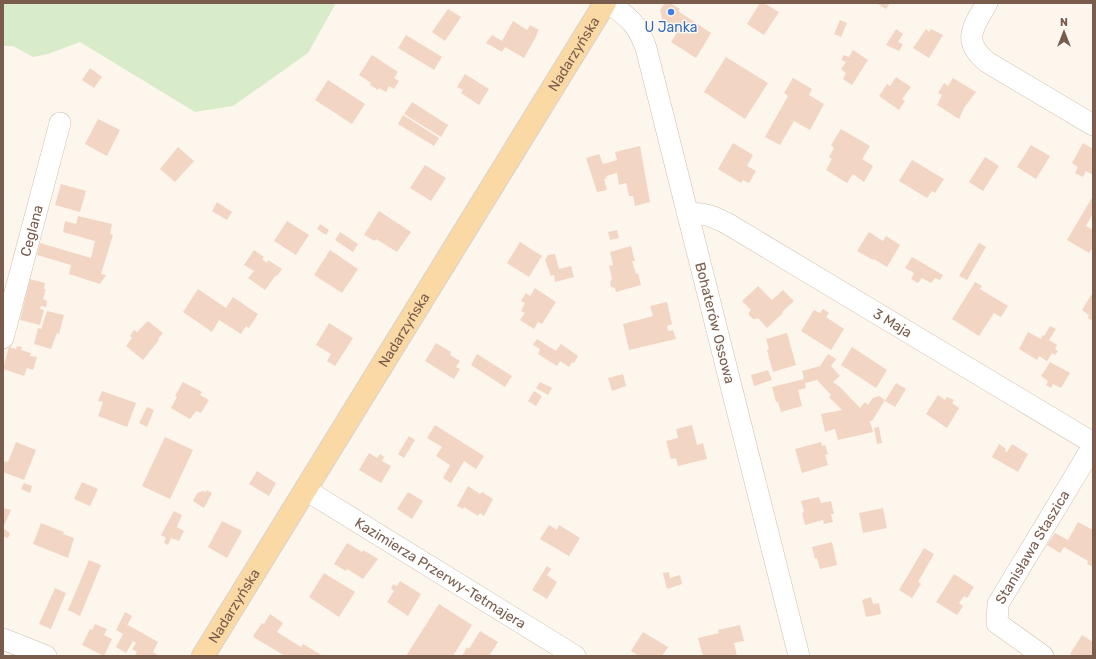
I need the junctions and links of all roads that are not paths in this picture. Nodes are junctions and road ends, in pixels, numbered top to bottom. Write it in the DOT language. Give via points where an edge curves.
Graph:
graph roads {
  1 [pos="605,3"];
  2 [pos="609,3"];
  3 [pos="987,3"];
  4 [pos="60,123"];
  5 [pos="1093,125"];
  6 [pos="688,214"];
  7 [pos="3,338"];
  8 [pos="1093,445"];
  9 [pos="306,490"];
  10 [pos="3,639"];
  11 [pos="46,656"];
  12 [pos="203,656"];
  13 [pos="575,656"];
  14 [pos="799,656"];
  15 [pos="1043,656"];
  1 -- 9 [label="main road, Nadarzyńska"];
  2 -- 6 [label="street, Bohaterów Ossowa" via="629,18 642,36"];
  3 -- 5 [label="street" via="972,32 972,44 977,54"];
  4 -- 7 [label="street, Ceglana"];
  6 -- 8 [label="street, 3 Maja" via="704,214 728,224"];
  6 -- 14 [label="street, Bohaterów Ossowa"];
  8 -- 15 [label="street, Stanisława Staszica" via="998,604 997,623"];
  9 -- 12 [label="main road, Nadarzyńska"];
  9 -- 13 [label="street, Kazimierza Przerwy-Tetmajera"];
  10 -- 11 [label="street"];
}
